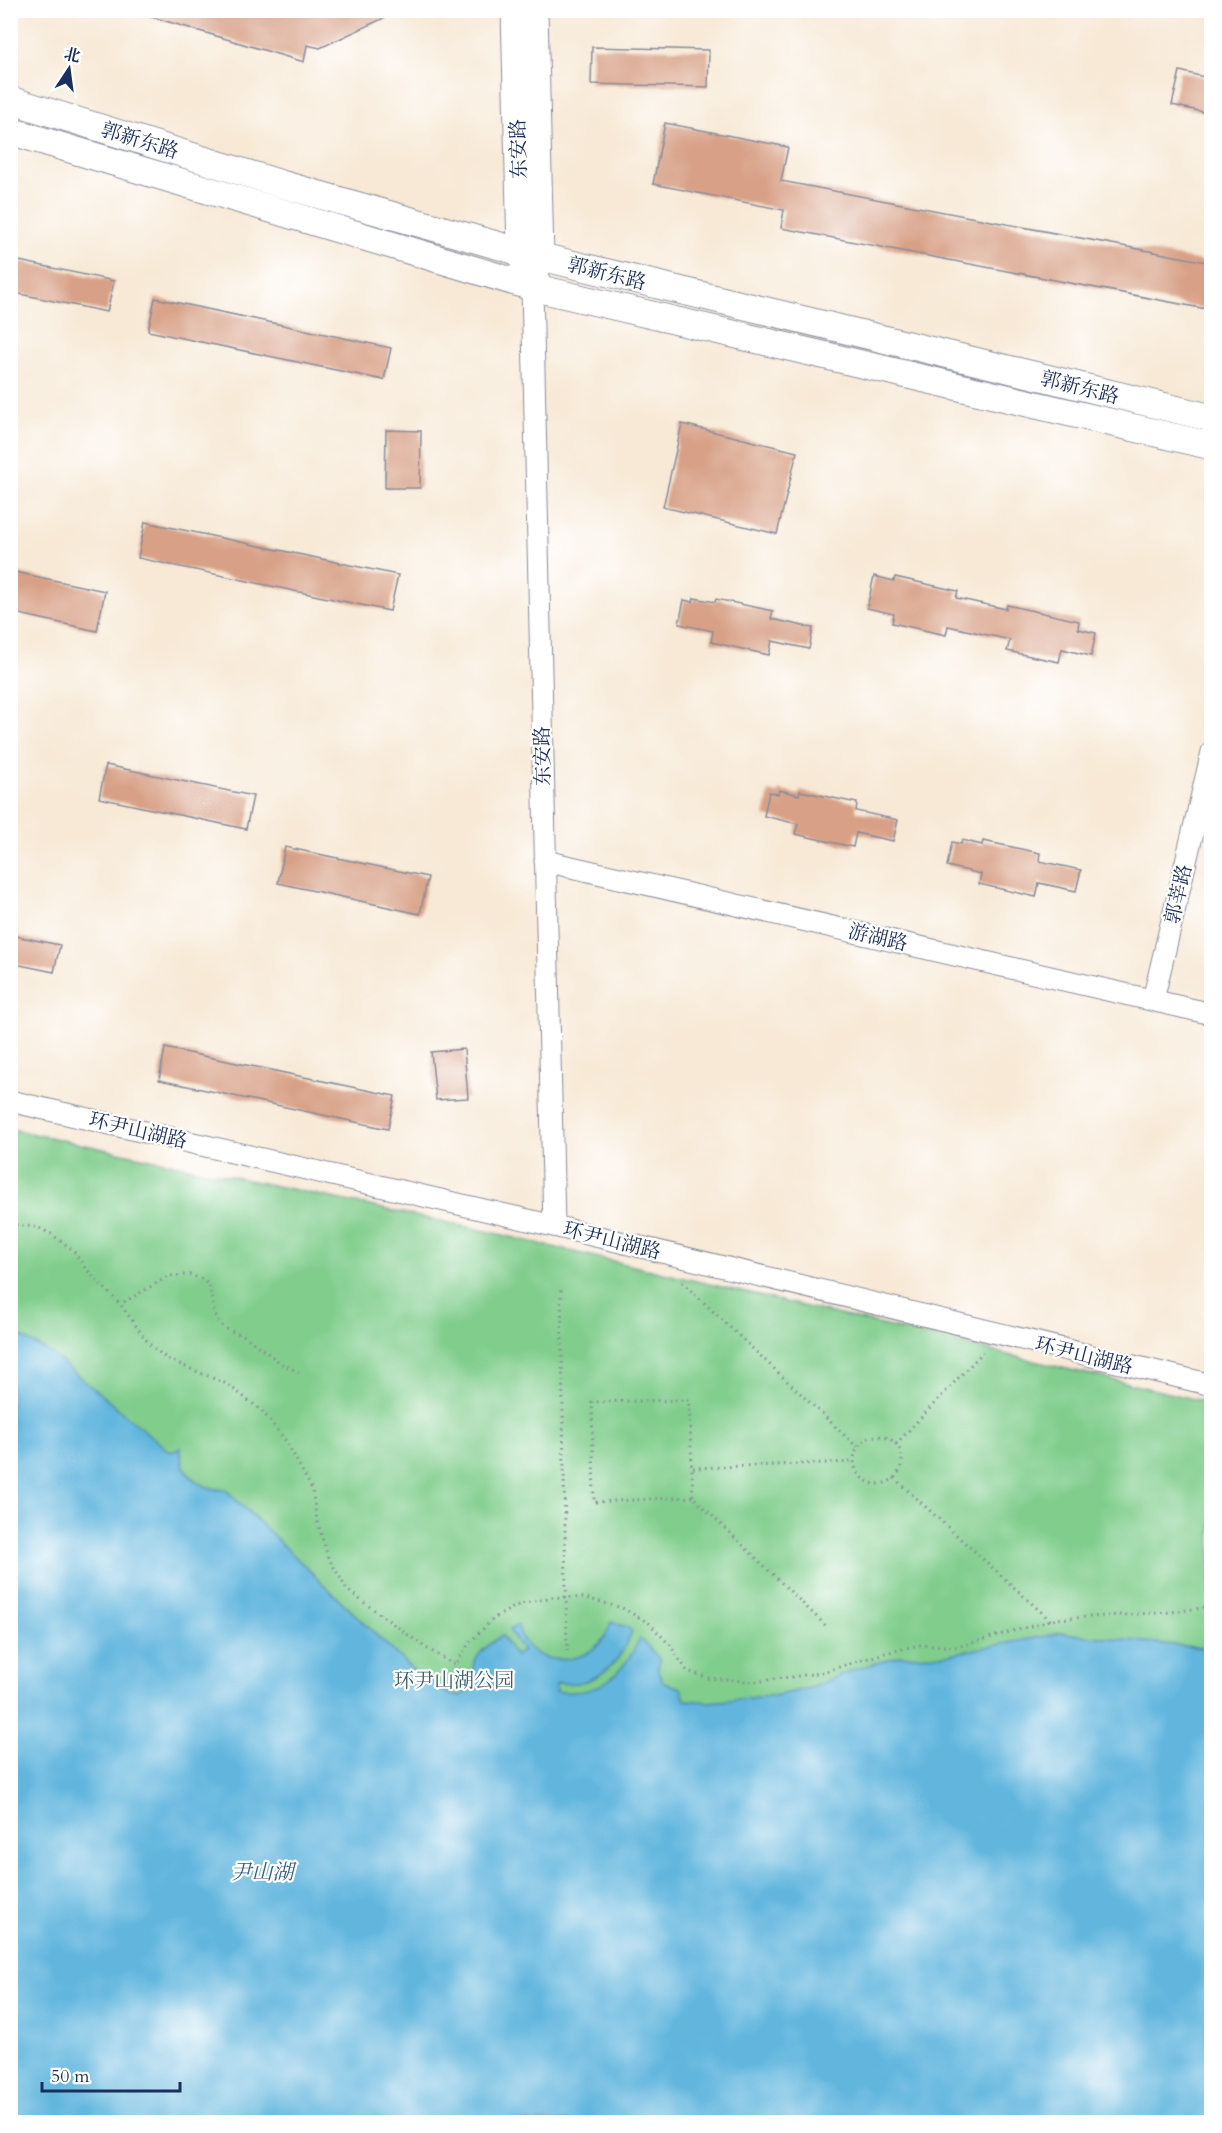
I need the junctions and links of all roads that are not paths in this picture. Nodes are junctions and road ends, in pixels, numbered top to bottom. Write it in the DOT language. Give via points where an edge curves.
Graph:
graph roads {
  1 [pos="514,10"];
  2 [pos="534,10"];
  3 [pos="10,100"];
  4 [pos="10,131"];
  5 [pos="531,254"];
  6 [pos="532,287"];
  7 [pos="1212,418"];
  8 [pos="1212,446"];
  9 [pos="1212,752"];
  10 [pos="545,861"];
  11 [pos="1153,1000"];
  12 [pos="1212,1014"];
  13 [pos="10,1101"];
  14 [pos="554,1226"];
  15 [pos="1212,1385"];
  1 -- 5 [label="main road, 东安路"];
  2 -- 5 [label="main road, 东安路"];
  3 -- 5 [label="main road, 郭新东路" via="281,184"];
  4 -- 6 [label="main road, 郭新东路"];
  5 -- 6 [label="main road, 东安路"];
  5 -- 7 [label="main road, 郭新东路"];
  6 -- 8 [label="main road, 郭新东路"];
  6 -- 10 [label="street, 东安路"];
  9 -- 11 [label="street, 郭莘路"];
  10 -- 11 [label="street, 游湖路"];
  10 -- 14 [label="street, 东安路"];
  11 -- 12 [label="street, 游湖路"];
  13 -- 14 [label="street, 环尹山湖路"];
  14 -- 15 [label="street, 环尹山湖路"];
}
